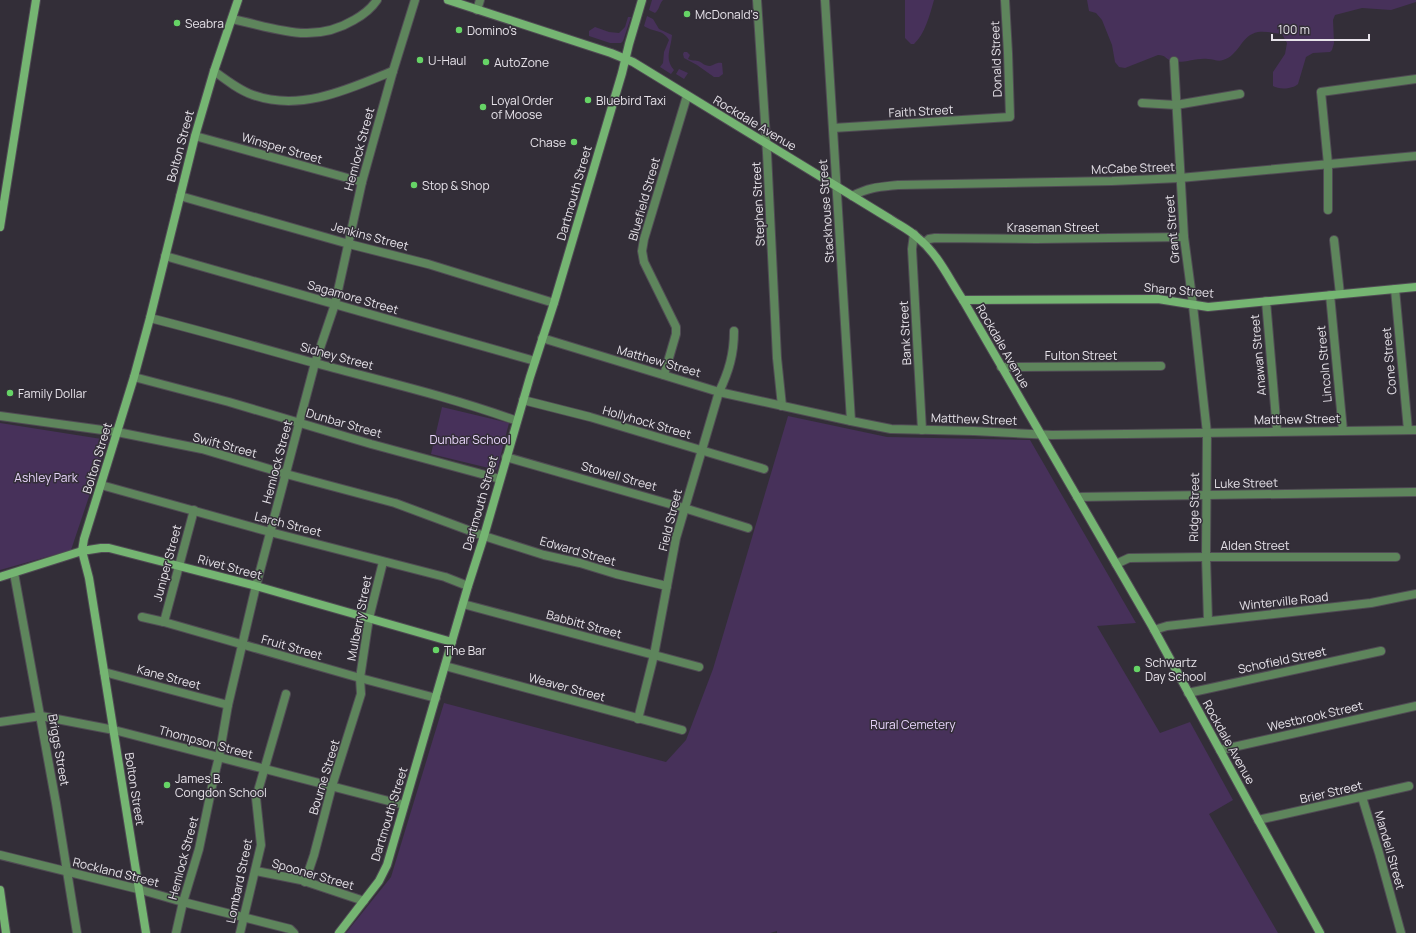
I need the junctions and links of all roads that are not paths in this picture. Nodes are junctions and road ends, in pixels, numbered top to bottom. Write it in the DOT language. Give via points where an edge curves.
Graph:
graph roads {
  1 [pos="36,0"];
  2 [pos="238,0"];
  3 [pos="377,0"];
  4 [pos="415,0"];
  5 [pos="448,0"];
  6 [pos="480,0"];
  7 [pos="642,0"];
  8 [pos="757,0"];
  9 [pos="825,0"];
  10 [pos="1005,0"];
  11 [pos="477,10"];
  12 [pos="232,19"];
  13 [pos="626,59"];
  14 [pos="1174,61"];
  15 [pos="214,71"];
  16 [pos="393,71"];
  17 [pos="1416,79"];
  18 [pos="1240,94"];
  19 [pos="687,96"];
  20 [pos="1142,103"];
  21 [pos="1176,105"];
  22 [pos="1010,117"];
  23 [pos="833,128"];
  24 [pos="195,136"];
  25 [pos="766,143"];
  26 [pos="1416,156"];
  27 [pos="1328,164"];
  28 [pos="1180,178"];
  29 [pos="362,182"];
  30 [pos="836,186"];
  31 [pos="180,196"];
  32 [pos="852,196"];
  33 [pos="1328,210"];
  34 [pos="0,227"];
  35 [pos="914,234"];
  36 [pos="1184,238"];
  37 [pos="1334,240"];
  38 [pos="924,243"];
  39 [pos="349,244"];
  40 [pos="165,256"];
  41 [pos="1416,287"];
  42 [pos="1395,289"];
  43 [pos="1340,294"];
  44 [pos="1330,295"];
  45 [pos="963,300"];
  46 [pos="1266,301"];
  47 [pos="554,303"];
  48 [pos="335,304"];
  49 [pos="1193,304"];
  50 [pos="150,318"];
  51 [pos="734,331"];
  52 [pos="542,338"];
  53 [pos="534,362"];
  54 [pos="315,363"];
  55 [pos="1161,366"];
  56 [pos="1001,367"];
  57 [pos="664,375"];
  58 [pos="134,377"];
  59 [pos="719,392"];
  60 [pos="1202,393"];
  61 [pos="523,400"];
  62 [pos="782,406"];
  63 [pos="0,416"];
  64 [pos="517,421"];
  65 [pos="851,421"];
  66 [pos="300,422"];
  67 [pos="922,430"];
  68 [pos="1343,430"];
  69 [pos="1412,430"];
  70 [pos="1277,431"];
  71 [pos="117,432"];
  72 [pos="1207,433"];
  73 [pos="1040,434"];
  74 [pos="702,450"];
  75 [pos="506,457"];
  76 [pos="764,469"];
  77 [pos="286,474"];
  78 [pos="500,479"];
  79 [pos="102,485"];
  80 [pos="1416,492"];
  81 [pos="1207,496"];
  82 [pos="1077,497"];
  83 [pos="684,508"];
  84 [pos="194,510"];
  85 [pos="748,528"];
  86 [pos="270,532"];
  87 [pos="484,536"];
  88 [pos="82,551"];
  89 [pos="1206,557"];
  90 [pos="1396,557"];
  91 [pos="383,562"];
  92 [pos="1116,564"];
  93 [pos="178,566"];
  94 [pos="14,573"];
  95 [pos="0,577"];
  96 [pos="256,586"];
  97 [pos="468,586"];
  98 [pos="667,586"];
  99 [pos="1416,594"];
  100 [pos="463,604"];
  101 [pos="142,617"];
  102 [pos="369,618"];
  103 [pos="1208,621"];
  104 [pos="164,622"];
  105 [pos="1154,630"];
  106 [pos="452,642"];
  107 [pos="242,644"];
  108 [pos="1381,651"];
  109 [pos="654,655"];
  110 [pos="445,666"];
  111 [pos="699,667"];
  112 [pos="104,672"];
  113 [pos="360,678"];
  114 [pos="1188,693"];
  115 [pos="286,694"];
  116 [pos="436,698"];
  117 [pos="228,704"];
  118 [pos="1416,706"];
  119 [pos="41,716"];
  120 [pos="638,719"];
  121 [pos="0,722"];
  122 [pos="114,730"];
  123 [pos="682,730"];
  124 [pos="1220,750"];
  125 [pos="219,757"];
  126 [pos="265,769"];
  127 [pos="332,786"];
  128 [pos="1409,786"];
  129 [pos="1362,797"];
  130 [pos="404,805"];
  131 [pos="1258,820"];
  132 [pos="0,855"];
  133 [pos="256,871"];
  134 [pos="68,872"];
  135 [pos="305,882"];
  136 [pos="138,889"];
  137 [pos="0,890"];
  138 [pos="364,901"];
  139 [pos="183,902"];
  140 [pos="244,918"];
  141 [pos="6,933"];
  142 [pos="77,933"];
  143 [pos="146,933"];
  144 [pos="176,933"];
  145 [pos="240,933"];
  146 [pos="294,933"];
  147 [pos="339,933"];
  148 [pos="1320,933"];
  149 [pos="1401,933"];
  1 -- 34 [label="main road"];
  2 -- 12 [label="main road, Bolton Street"];
  3 -- 12 [label="street" via="364,14 349,23 328,32 315,34 290,32"];
  4 -- 16 [label="street, Hemlock Street"];
  5 -- 11 [label="main road, Rockdale Avenue"];
  6 -- 11 [label="street"];
  7 -- 13 [label="main road, Dartmouth Street"];
  8 -- 25 [label="street, Stephen Street"];
  9 -- 23 [label="street, Stackhouse Street"];
  10 -- 22 [label="street, Donald Street"];
  11 -- 13 [label="main road, Rockdale Avenue"];
  12 -- 15 [label="main road, Bolton Street"];
  13 -- 19 [label="main road, Rockdale Avenue"];
  13 -- 47 [label="main road, Dartmouth Street"];
  14 -- 21 [label="street, Grant Street"];
  15 -- 16 [label="street" via="253,95 304,100 329,96"];
  15 -- 24 [label="main road, Bolton Street"];
  16 -- 29 [label="street, Hemlock Street"];
  17 -- 27 [label="street" via="1321,92"];
  18 -- 21 [label="street"];
  19 -- 25 [label="main road, Rockdale Avenue"];
  19 -- 57 [label="street, Bluefield Street" via="642,251 644,262 676,328"];
  20 -- 21 [label="street"];
  21 -- 28 [label="street, Grant Street"];
  22 -- 23 [label="street, Faith Street"];
  23 -- 30 [label="street, Stackhouse Street"];
  24 -- 29 [label="street, Winsper Street"];
  24 -- 31 [label="main road, Bolton Street"];
  25 -- 30 [label="main road, Rockdale Avenue"];
  25 -- 62 [label="street, Stephen Street" via="777,358"];
  26 -- 27 [label="street, McCabe Street"];
  27 -- 28 [label="street, McCabe Street"];
  27 -- 33 [label="street"];
  28 -- 32 [label="street, McCabe Street" via="898,186 871,188"];
  28 -- 36 [label="street, Grant Street"];
  29 -- 39 [label="street, Hemlock Street"];
  30 -- 32 [label="main road, Rockdale Avenue"];
  30 -- 65 [label="street, Stackhouse Street"];
  31 -- 39 [label="street, Jenkins Street"];
  31 -- 40 [label="main road, Bolton Street"];
  32 -- 35 [label="main road, Rockdale Avenue"];
  35 -- 38 [label="main road, Rockdale Avenue"];
  35 -- 67 [label="street, Bank Street" via="912,249"];
  36 -- 38 [label="street, Kraseman Street" via="935,238"];
  36 -- 49 [label="street, Grant Street"];
  37 -- 43 [label="street"];
  38 -- 45 [label="main road, Rockdale Avenue" via="937,258"];
  39 -- 47 [label="street, Jenkins Street" via="428,264"];
  39 -- 48 [label="street, Hemlock Street"];
  40 -- 48 [label="street, Sagamore Street"];
  40 -- 50 [label="main road, Bolton Street"];
  41 -- 42 [label="main road, Sharp Street"];
  42 -- 43 [label="main road, Sharp Street"];
  42 -- 69 [label="street, Cone Street"];
  43 -- 44 [label="main road, Sharp Street"];
  44 -- 46 [label="main road, Sharp Street"];
  44 -- 68 [label="street, Lincoln Street"];
  45 -- 49 [label="main road, Sharp Street" via="1158,299"];
  45 -- 56 [label="main road, Rockdale Avenue"];
  46 -- 49 [label="main road, Sharp Street" via="1208,307"];
  46 -- 70 [label="street, Anawan Street"];
  47 -- 52 [label="main road, Dartmouth Street"];
  48 -- 53 [label="street, Sagamore Street"];
  48 -- 54 [label="street, Hemlock Street"];
  49 -- 60 [label="street, Grant Street"];
  50 -- 54 [label="street, Sidney Street"];
  50 -- 58 [label="main road, Bolton Street"];
  51 -- 59 [label="street, Field Street" via="734,348"];
  52 -- 53 [label="main road, Dartmouth Street"];
  52 -- 57 [label="street, Matthew Street"];
  53 -- 61 [label="main road, Dartmouth Street"];
  54 -- 64 [label="street, Sidney Street" via="493,412"];
  54 -- 66 [label="street, Hemlock Street"];
  55 -- 56 [label="street, Fulton Street"];
  56 -- 73 [label="main road, Rockdale Avenue"];
  57 -- 59 [label="street, Matthew Street"];
  58 -- 66 [label="street, Dunbar Street"];
  58 -- 71 [label="main road, Bolton Street"];
  59 -- 62 [label="street, Matthew Street"];
  59 -- 74 [label="street, Field Street"];
  60 -- 72 [label="street, Ridge Street"];
  61 -- 64 [label="main road, Dartmouth Street"];
  61 -- 74 [label="street, Hollyhock Street"];
  62 -- 65 [label="street, Matthew Street"];
  63 -- 71 [label="street, Swift Street"];
  64 -- 75 [label="main road, Dartmouth Street"];
  65 -- 67 [label="street, Matthew Street" via="891,429"];
  66 -- 77 [label="street, Hemlock Street"];
  66 -- 78 [label="street, Dunbar Street"];
  67 -- 73 [label="street, Matthew Street"];
  68 -- 69 [label="street, Matthew Street"];
  68 -- 70 [label="street, Matthew Street"];
  70 -- 72 [label="street, Matthew Street"];
  71 -- 77 [label="street, Swift Street" via="202,449"];
  71 -- 79 [label="main road, Bolton Street"];
  72 -- 73 [label="street, Matthew Street"];
  72 -- 81 [label="street, Ridge Street"];
  73 -- 82 [label="main road, Rockdale Avenue"];
  74 -- 76 [label="street, Hollyhock Street"];
  74 -- 83 [label="street, Field Street"];
  75 -- 78 [label="main road, Dartmouth Street"];
  75 -- 83 [label="street, Stowell Street"];
  77 -- 86 [label="street, Hemlock Street"];
  77 -- 87 [label="street, Swift Street" via="395,503"];
  78 -- 87 [label="main road, Dartmouth Street"];
  79 -- 84 [label="street, Larch Street"];
  79 -- 88 [label="main road, Bolton Street"];
  80 -- 81 [label="street, Luke Street"];
  81 -- 82 [label="street, Luke Street"];
  81 -- 89 [label="street, Ridge Street"];
  82 -- 92 [label="main road, Rockdale Avenue"];
  83 -- 85 [label="street, Stowell Street"];
  83 -- 98 [label="street, Field Street"];
  84 -- 86 [label="street, Larch Street"];
  84 -- 93 [label="street, Juniper Street"];
  86 -- 91 [label="street, Larch Street"];
  86 -- 96 [label="street, Hemlock Street"];
  87 -- 97 [label="main road, Dartmouth Street"];
  87 -- 98 [label="street, Edward Street" via="544,555"];
  88 -- 93 [label="main road, Rivet Street" via="109,548"];
  88 -- 94 [label="main road, Rivet Street"];
  88 -- 112 [label="main road, Bolton Street" via="89,578"];
  89 -- 90 [label="street, Alden Street"];
  89 -- 92 [label="street, Alden Street" via="1128,558"];
  89 -- 103 [label="street, Ridge Street"];
  91 -- 97 [label="street, Larch Street" via="445,577"];
  91 -- 102 [label="street, Mulberry Street"];
  92 -- 105 [label="main road, Rockdale Avenue"];
  93 -- 96 [label="main road, Rivet Street"];
  93 -- 104 [label="street, Juniper Street"];
  94 -- 95 [label="main road, Rivet Street"];
  94 -- 119 [label="street, Briggs Street"];
  96 -- 102 [label="main road, Rivet Street"];
  96 -- 107 [label="street, Hemlock Street"];
  97 -- 100 [label="main road, Dartmouth Street"];
  98 -- 109 [label="street, Field Street"];
  99 -- 103 [label="street, Winterville Road" via="1370,603"];
  100 -- 106 [label="main road, Dartmouth Street"];
  100 -- 109 [label="street, Babbitt Street"];
  101 -- 104 [label="street, Fruit Street"];
  102 -- 106 [label="main road, Rivet Street"];
  102 -- 113 [label="street, Mulberry Street"];
  103 -- 105 [label="street, Winterville Road"];
  104 -- 107 [label="street, Fruit Street"];
  105 -- 114 [label="main road, Rockdale Avenue"];
  106 -- 110 [label="main road, Dartmouth Street"];
  107 -- 113 [label="street, Fruit Street"];
  107 -- 117 [label="street, Hemlock Street"];
  108 -- 114 [label="street, Schofield Street"];
  109 -- 111 [label="street, Babbitt Street"];
  109 -- 120 [label="street, Field Street"];
  110 -- 116 [label="main road, Dartmouth Street"];
  110 -- 120 [label="street, Weaver Street"];
  112 -- 117 [label="street, Kane Street"];
  112 -- 122 [label="main road, Bolton Street"];
  113 -- 116 [label="street, Fruit Street"];
  113 -- 127 [label="street, Bourne Street" via="361,694"];
  114 -- 124 [label="main road, Rockdale Avenue"];
  115 -- 126 [label="street, Lombard Street"];
  116 -- 130 [label="main road, Dartmouth Street"];
  117 -- 125 [label="street, Hemlock Street"];
  118 -- 124 [label="street, Westbrook Street"];
  119 -- 121 [label="street, Thompson Street"];
  119 -- 122 [label="street, Thompson Street"];
  119 -- 134 [label="street, Briggs Street"];
  120 -- 123 [label="street, Weaver Street"];
  122 -- 125 [label="street, Thompson Street"];
  122 -- 136 [label="main road, Bolton Street"];
  124 -- 131 [label="main road, Rockdale Avenue"];
  125 -- 126 [label="street, Thompson Street"];
  125 -- 139 [label="street, Hemlock Street" via="200,850"];
  126 -- 127 [label="street, Thompson Street"];
  126 -- 133 [label="street, Lombard Street" via="256,798 261,845"];
  127 -- 130 [label="street, Thompson Street"];
  127 -- 135 [label="street, Bourne Street"];
  128 -- 129 [label="street, Brier Street"];
  129 -- 131 [label="street, Brier Street"];
  129 -- 149 [label="street, Mandell Street"];
  130 -- 138 [label="main road, Dartmouth Street" via="387,865"];
  131 -- 148 [label="main road, Rockdale Avenue"];
  132 -- 134 [label="street, Rockland Street"];
  133 -- 135 [label="street, Spooner Street"];
  133 -- 140 [label="street, Lombard Street"];
  134 -- 136 [label="street, Rockland Street"];
  134 -- 142 [label="street, Briggs Street"];
  135 -- 138 [label="street, Spooner Street"];
  136 -- 139 [label="street, Rockland Street"];
  136 -- 143 [label="main road, Bolton Street"];
  137 -- 141 [label="main road"];
  138 -- 147 [label="main road, Dartmouth Street"];
  139 -- 140 [label="street, Rockland Street"];
  139 -- 144 [label="street, Hemlock Street"];
  140 -- 145 [label="street, Lombard Street"];
  140 -- 146 [label="street, Rockland Street" via="290,929"];
}
